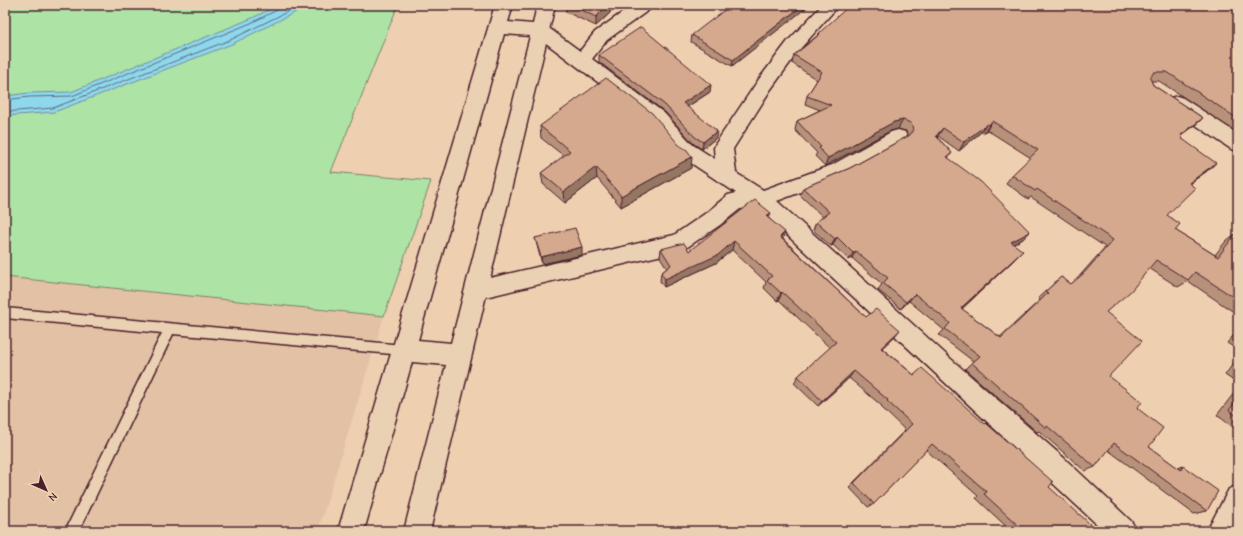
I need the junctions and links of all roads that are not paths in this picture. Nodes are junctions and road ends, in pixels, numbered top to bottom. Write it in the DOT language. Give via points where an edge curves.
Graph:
graph roads {
  1 [pos="504,5"];
  2 [pos="546,5"];
  3 [pos="644,5"];
  4 [pos="832,5"];
  5 [pos="497,28"];
  6 [pos="540,30"];
  7 [pos="582,61"];
  8 [pos="1166,96"];
  9 [pos="898,136"];
  10 [pos="1238,144"];
  11 [pos="727,178"];
  12 [pos="761,199"];
  13 [pos="477,290"];
  14 [pos="5,313"];
  15 [pos="170,328"];
  16 [pos="403,350"];
  17 [pos="460,355"];
  18 [pos="1238,498"];
  19 [pos="72,531"];
  20 [pos="351,531"];
  21 [pos="417,531"];
  22 [pos="1123,531"];
  23 [pos="1220,531"];
  1 -- 5 [label="street"];
  2 -- 6 [label="street"];
  3 -- 7 [label="street" via="610,28 589,48"];
  4 -- 11 [label="street" via="794,45 723,148"];
  5 -- 6 [label="street"];
  5 -- 16 [label="street"];
  6 -- 7 [label="street"];
  6 -- 13 [label="street"];
  7 -- 11 [label="street" via="658,118 686,150"];
  8 -- 10 [label="street"];
  9 -- 12 [label="street" via="839,170"];
  11 -- 12 [label="street"];
  12 -- 13 [label="street" via="735,201 678,242"];
  12 -- 22 [label="street"];
  13 -- 17 [label="street"];
  14 -- 15 [label="lane"];
  15 -- 16 [label="lane"];
  15 -- 19 [label="lane"];
  16 -- 17 [label="street"];
  16 -- 20 [label="street"];
  17 -- 21 [label="street"];
  18 -- 23 [label="street"];
}
